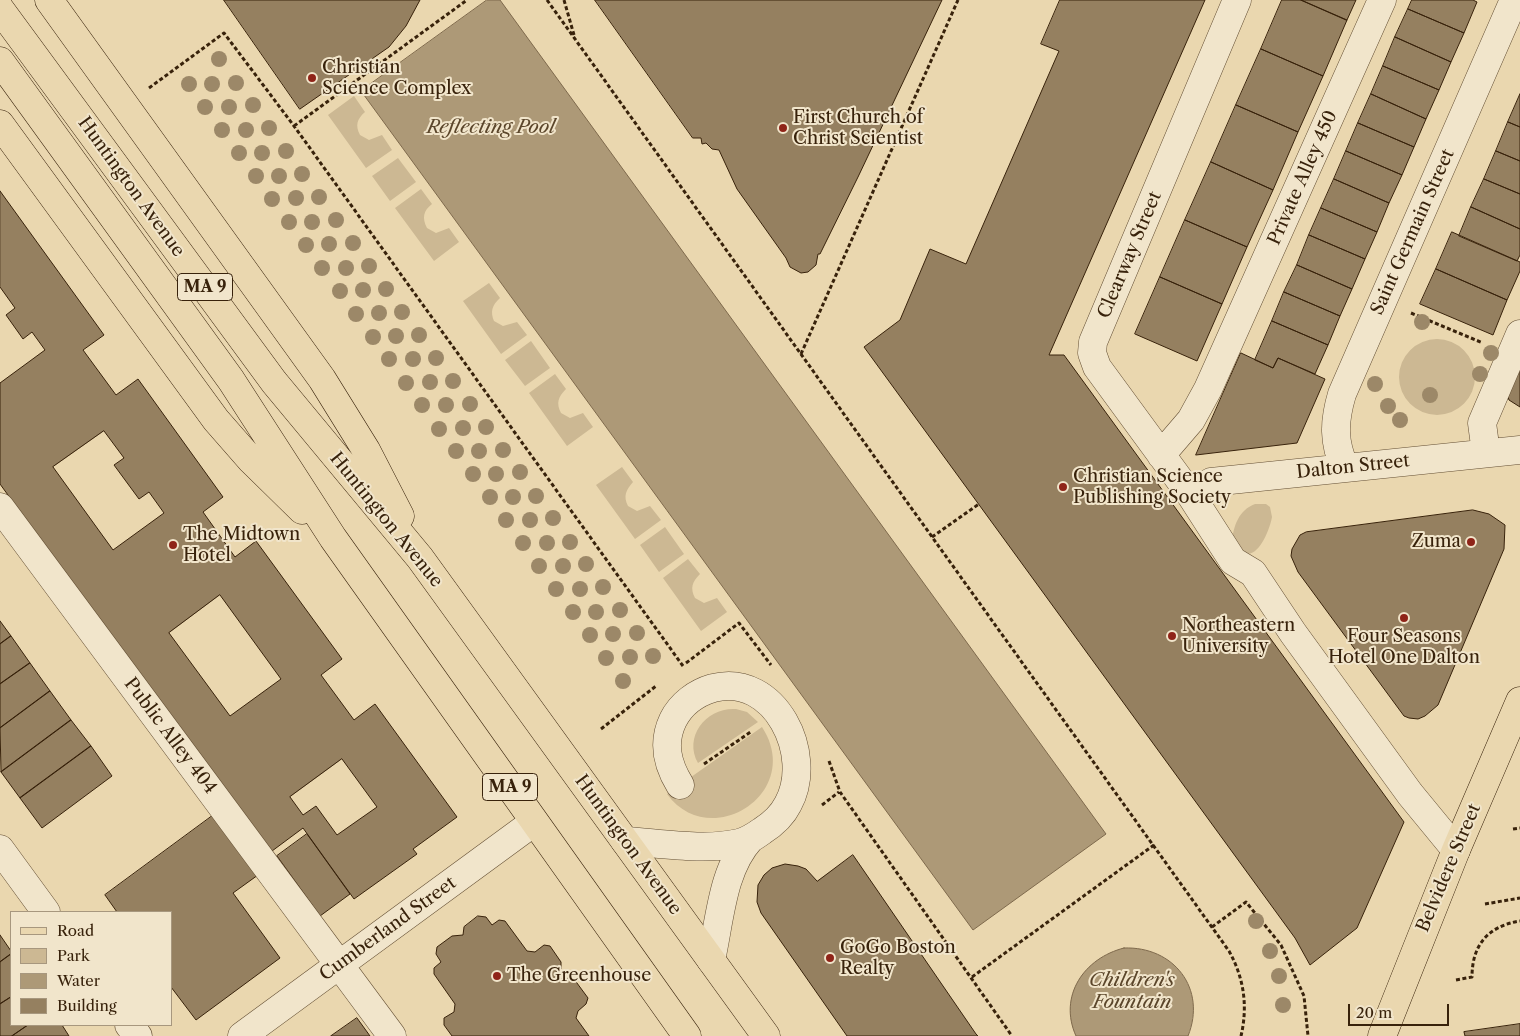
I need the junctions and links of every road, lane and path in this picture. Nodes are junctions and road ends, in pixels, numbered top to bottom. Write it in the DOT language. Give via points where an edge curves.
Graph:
graph roads {
  1 [pos="50,0"];
  2 [pos="466,0"];
  3 [pos="547,0"];
  4 [pos="564,0"];
  5 [pos="958,0"];
  6 [pos="1238,0"];
  7 [pos="1382,0"];
  8 [pos="1514,0"];
  9 [pos="0,9"];
  10 [pos="576,41"];
  11 [pos="0,61"];
  12 [pos="142,92"];
  13 [pos="0,124"];
  14 [pos="294,126"];
  15 [pos="1410,312"];
  16 [pos="1520,334"];
  17 [pos="1491,346"];
  18 [pos="801,354"];
  19 [pos="1520,450"];
  20 [pos="1486,453"];
  21 [pos="1161,455"];
  22 [pos="1345,468"];
  23 [pos="1190,494"];
  24 [pos="979,504"];
  25 [pos="0,507"];
  26 [pos="932,537"];
  27 [pos="333,538"];
  28 [pos="420,558"];
  29 [pos="684,665"];
  30 [pos="774,669"];
  31 [pos="676,671"];
  32 [pos="661,683"];
  33 [pos="1520,701"];
  34 [pos="601,729"];
  35 [pos="738,740"];
  36 [pos="828,757"];
  37 [pos="700,766"];
  38 [pos="680,785"];
  39 [pos="534,822"];
  40 [pos="1520,828"];
  41 [pos="1513,829"];
  42 [pos="751,838"];
  43 [pos="625,841"];
  44 [pos="1154,845"];
  45 [pos="0,849"];
  46 [pos="1456,850"];
  47 [pos="1520,898"];
  48 [pos="1485,904"];
  49 [pos="45,911"];
  50 [pos="1520,921"];
  51 [pos="1212,927"];
  52 [pos="711,960"];
  53 [pos="340,964"];
  54 [pos="972,977"];
  55 [pos="1456,980"];
  56 [pos="130,1026"];
  57 [pos="138,1036"];
  58 [pos="242,1036"];
  59 [pos="392,1036"];
  60 [pos="687,1036"];
  61 [pos="766,1036"];
  62 [pos="1012,1036"];
  63 [pos="1241,1036"];
  64 [pos="1308,1036"];
  65 [pos="1382,1036"];
  1 -- 28 [label="main road" via="322,379 385,484"];
  2 -- 14 [label="path"];
  3 -- 10 [label="path"];
  4 -- 10 [label="path"];
  5 -- 18 [label="path"];
  6 -- 21 [label="street, Clearway Street" via="1093,342 1092,353 1097,367"];
  7 -- 21 [label="street, Private Alley 450" via="1224,355 1191,420"];
  8 -- 22 [label="street, Saint Germain Street" via="1342,394 1336,413 1335,434"];
  9 -- 28 [label="main road, Huntington Avenue / MA 9" via="274,382"];
  10 -- 18 [label="path"];
  11 -- 27 [label="main road, Huntington Avenue / MA 9" via="231,380"];
  12 -- 14 [label="path" via="224,33"];
  13 -- 27 [label="main road" via="216,420 274,484"];
  14 -- 29 [label="path"];
  15 -- 17 [label="path"];
  16 -- 20 [label="street" via="1482,422"];
  18 -- 26 [label="path"];
  19 -- 20 [label="street, Dalton Street"];
  20 -- 22 [label="street, Dalton Street"];
  21 -- 23 [label="street, Clearway Street"];
  22 -- 23 [label="street, Dalton Street" via="1211,482"];
  23 -- 46 [label="street, Clearway Street" via="1233,561 1253,573 1405,786"];
  24 -- 26 [label="path"];
  25 -- 53 [label="street, Public Alley 404"];
  26 -- 44 [label="path"];
  27 -- 39 [label="main road, Huntington Avenue / MA 9"];
  28 -- 43 [label="main road, Huntington Avenue / MA 9"];
  29 -- 30 [label="path" via="739,623"];
  29 -- 31 [label="path"];
  32 -- 34 [label="path"];
  33 -- 46 [label="main road, Belvidere Street"];
  35 -- 37 [label="path"];
  36 -- 54 [label="path" via="840,792"];
  38 -- 42 [label="street" via="668,762 666,744 670,726 686,703 701,692 728,686 762,696 790,732 796,756 796,778 784,812"];
  39 -- 53 [label="street, Cumberland Street"];
  39 -- 60 [label="main road, Huntington Avenue / MA 9"];
  40 -- 41 [label="path"];
  42 -- 43 [label="street" via="740,843 713,846"];
  42 -- 52 [label="street" via="730,873"];
  43 -- 52 [label="main road, Huntington Avenue / MA 9"];
  44 -- 51 [label="path"];
  44 -- 54 [label="path"];
  45 -- 49 [label="street"];
  46 -- 65 [label="main road, Belvidere Street"];
  47 -- 48 [label="path"];
  50 -- 55 [label="path" via="1500,926 1486,936 1476,950 1472,977"];
  51 -- 63 [label="path" via="1235,962 1243,986 1245,1003"];
  51 -- 64 [label="path" via="1246,902 1281,945 1304,996"];
  52 -- 61 [label="main road, Huntington Avenue / MA 9"];
  53 -- 58 [label="street, Cumberland Street"];
  53 -- 59 [label="street, Public Alley 404"];
  54 -- 62 [label="path"];
  56 -- 57 [label="street"];
}
